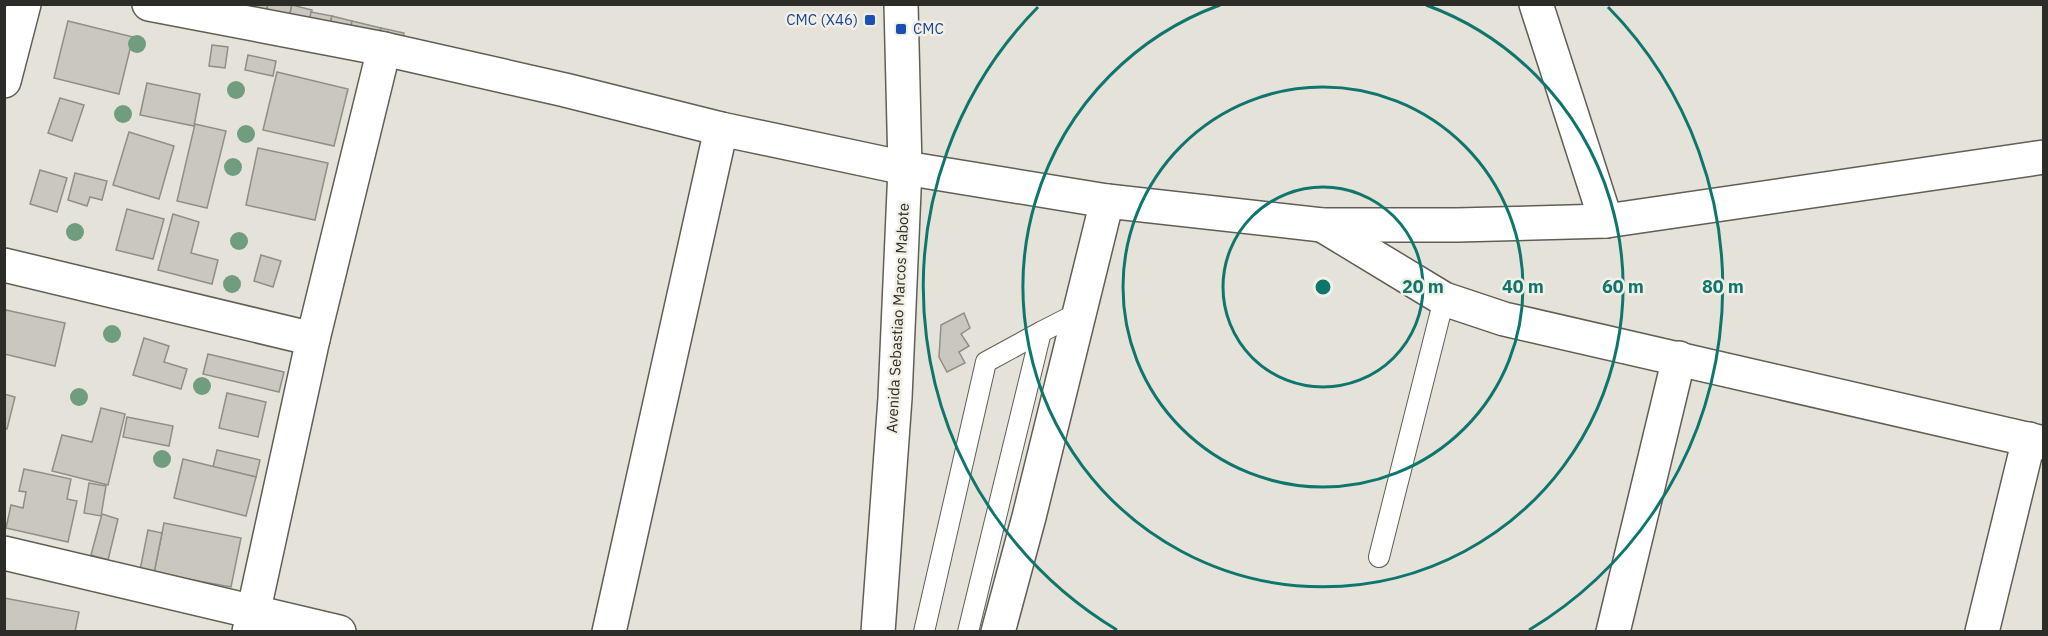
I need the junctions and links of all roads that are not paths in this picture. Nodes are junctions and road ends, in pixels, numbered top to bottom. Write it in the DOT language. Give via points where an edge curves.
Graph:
graph roads {
  1 [pos="24,4"];
  2 [pos="149,4"];
  3 [pos="884,4"];
  4 [pos="901,4"];
  5 [pos="1536,4"];
  6 [pos="384,49"];
  7 [pos="4,81"];
  8 [pos="903,104"];
  9 [pos="721,129"];
  10 [pos="2043,157"];
  11 [pos="904,168"];
  12 [pos="1107,201"];
  13 [pos="1606,221"];
  14 [pos="1322,225"];
  15 [pos="4,265"];
  16 [pos="1444,298"];
  17 [pos="1080,312"];
  18 [pos="1041,332"];
  19 [pos="313,339"];
  20 [pos="1679,358"];
  21 [pos="2036,441"];
  22 [pos="4,553"];
  23 [pos="1379,556"];
  24 [pos="251,621"];
  25 [pos="339,632"];
  26 [pos="609,632"];
  27 [pos="878,632"];
  28 [pos="924,632"];
  29 [pos="968,632"];
  30 [pos="999,632"];
  31 [pos="1613,632"];
  32 [pos="1982,632"];
  1 -- 7 [label="street"];
  2 -- 6 [label="street"];
  3 -- 8 [label="lane" via="894,105"];
  4 -- 8 [label="street, Avenida Sebastiao Marcos Mabote"];
  5 -- 13 [label="street"];
  6 -- 9 [label="street"];
  6 -- 19 [label="street"];
  8 -- 11 [label="street, Avenida Sebastiao Marcos Mabote"];
  9 -- 11 [label="street"];
  9 -- 26 [label="street"];
  10 -- 13 [label="street"];
  11 -- 12 [label="street"];
  11 -- 27 [label="street, Avenida Sebastiao Marcos Mabote" via="895,398"];
  12 -- 14 [label="street"];
  12 -- 17 [label="street"];
  13 -- 14 [label="street"];
  14 -- 16 [label="street"];
  15 -- 19 [label="street"];
  16 -- 20 [label="street" via="1504,319"];
  16 -- 23 [label="lane"];
  17 -- 18 [label="lane"];
  17 -- 30 [label="street"];
  18 -- 28 [label="lane" via="986,362"];
  18 -- 29 [label="lane"];
  19 -- 24 [label="street"];
  20 -- 21 [label="street"];
  20 -- 31 [label="street"];
  21 -- 32 [label="street"];
  22 -- 24 [label="street"];
  24 -- 25 [label="street"];
}
